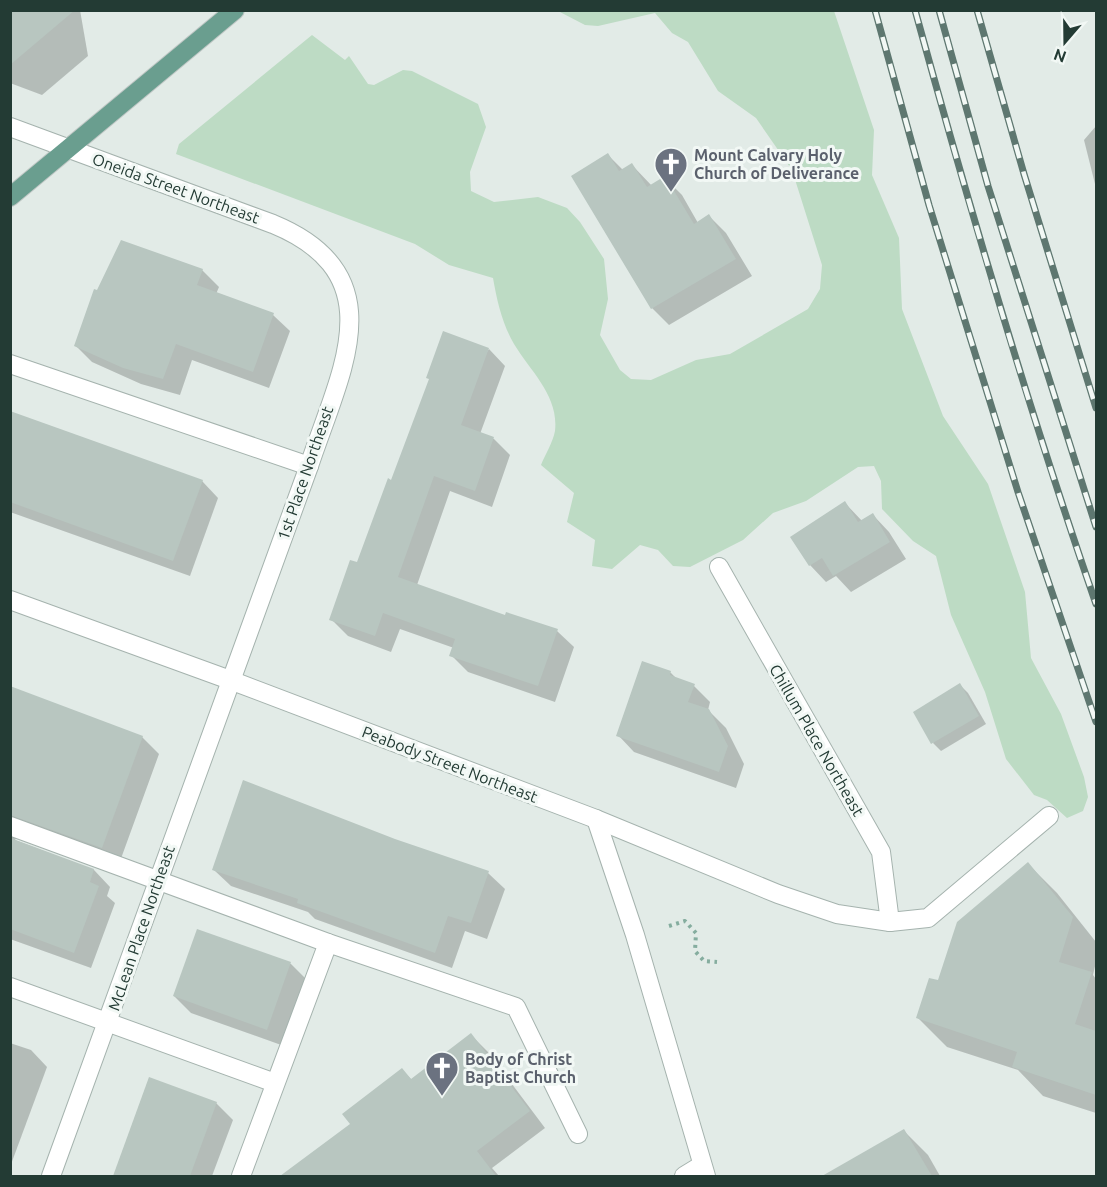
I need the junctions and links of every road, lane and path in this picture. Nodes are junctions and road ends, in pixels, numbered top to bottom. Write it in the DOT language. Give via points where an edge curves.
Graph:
graph roads {
  1 [pos="235,10"];
  2 [pos="10,127"];
  3 [pos="69,149"];
  4 [pos="10,197"];
  5 [pos="333,264"];
  6 [pos="10,364"];
  7 [pos="309,466"];
  8 [pos="719,567"];
  9 [pos="10,600"];
  10 [pos="230,680"];
  11 [pos="1049,816"];
  12 [pos="596,819"];
  13 [pos="10,826"];
  14 [pos="157,880"];
  15 [pos="890,922"];
  16 [pos="669,926"];
  17 [pos="328,943"];
  18 [pos="717,962"];
  19 [pos="10,987"];
  20 [pos="108,1023"];
  21 [pos="275,1083"];
  22 [pos="578,1134"];
  23 [pos="704,1171"];
  24 [pos="51,1176"];
  25 [pos="242,1176"];
  26 [pos="684,1176"];
  1 -- 3 [label="main road"];
  2 -- 3 [label="street, Oneida Street Northeast"];
  3 -- 4 [label="main road"];
  3 -- 5 [label="street, Oneida Street Northeast" via="288,230 315,246"];
  5 -- 7 [label="street, 1st Place Northeast" via="347,294 349,339"];
  6 -- 7 [label="street"];
  7 -- 10 [label="street, 1st Place Northeast"];
  8 -- 15 [label="street, Chillum Place Northeast" via="881,852"];
  9 -- 10 [label="street, Peabody Street Northeast"];
  10 -- 12 [label="street, Peabody Street Northeast"];
  10 -- 14 [label="street, McLean Place Northeast"];
  11 -- 15 [label="street, Peabody Street Northeast" via="928,918"];
  12 -- 15 [label="street, Peabody Street Northeast" via="788,897 837,914"];
  12 -- 23 [label="street" via="635,935"];
  13 -- 14 [label="street"];
  14 -- 17 [label="street"];
  14 -- 20 [label="street, McLean Place Northeast"];
  16 -- 18 [label="path" via="685,921 696,933 695,951 704,961"];
  17 -- 21 [label="street"];
  17 -- 22 [label="street" via="516,1007"];
  19 -- 20 [label="street"];
  20 -- 21 [label="street"];
  20 -- 24 [label="street, McLean Place Northeast"];
  21 -- 25 [label="street"];
  23 -- 26 [label="street"];
}
